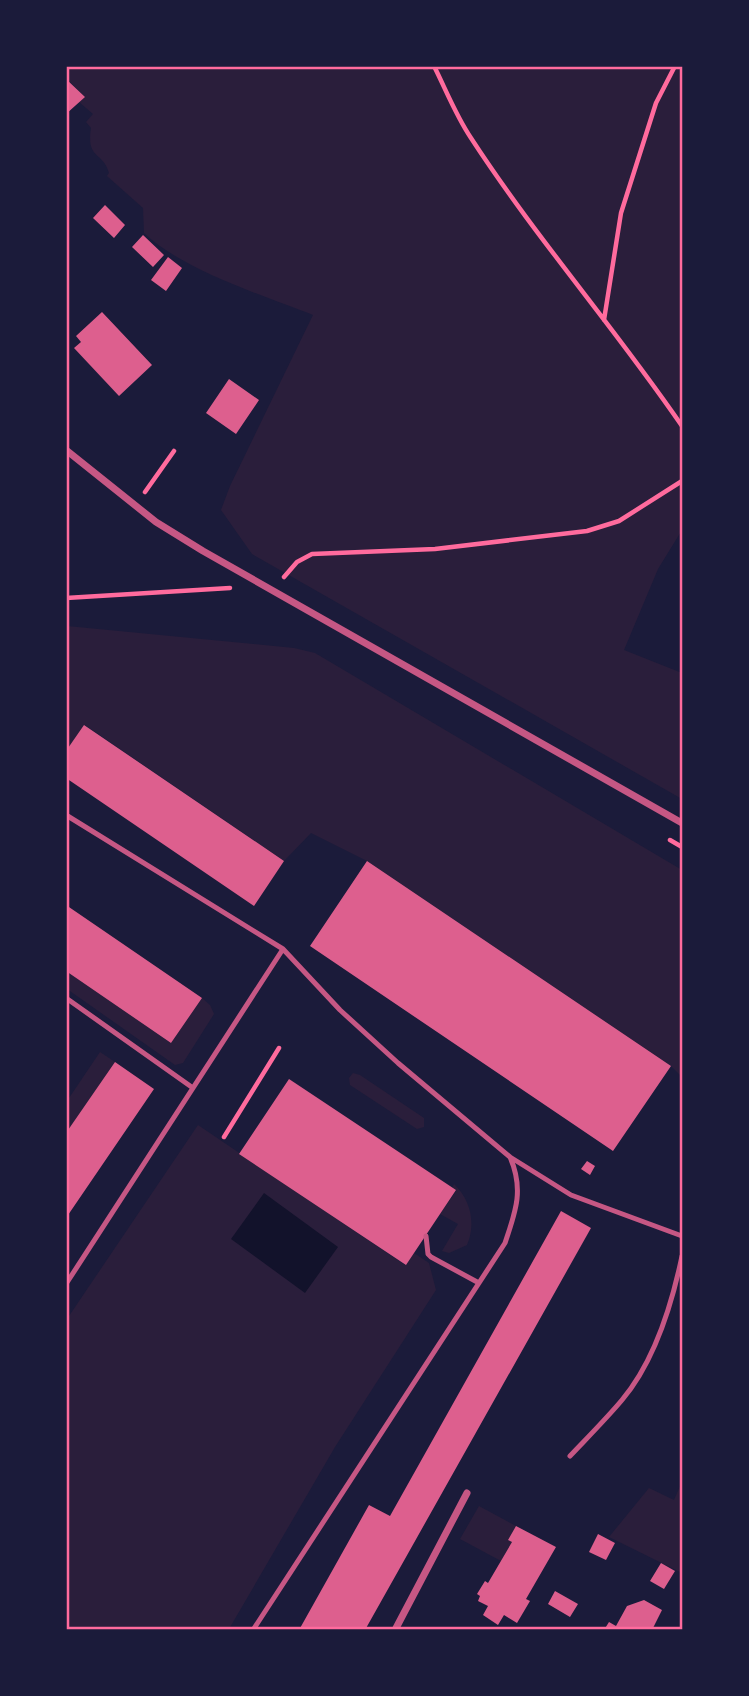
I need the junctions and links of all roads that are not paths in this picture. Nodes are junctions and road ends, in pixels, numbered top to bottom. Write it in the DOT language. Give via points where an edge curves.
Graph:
graph roads {
  1 [pos="66,450"];
  2 [pos="66,815"];
  3 [pos="682,823"];
  4 [pos="284,949"];
  5 [pos="66,998"];
  6 [pos="193,1088"];
  7 [pos="510,1157"];
  8 [pos="426,1236"];
  9 [pos="682,1236"];
  10 [pos="682,1256"];
  11 [pos="479,1283"];
  12 [pos="66,1284"];
  13 [pos="570,1456"];
  14 [pos="467,1493"];
  15 [pos="253,1629"];
  16 [pos="395,1629"];
  1 -- 3 [label="street" via="156,522 203,551"];
  2 -- 4 [label="lane"];
  4 -- 6 [label="lane"];
  4 -- 7 [label="lane" via="340,1010"];
  5 -- 6 [label="lane"];
  6 -- 12 [label="lane"];
  7 -- 9 [label="lane" via="571,1195"];
  7 -- 11 [label="lane" via="517,1174 514,1216 505,1243"];
  8 -- 11 [label="lane" via="431,1257"];
  10 -- 13 [label="lane" via="657,1342 624,1398"];
  11 -- 15 [label="lane"];
  14 -- 16 [label="street"];
}
